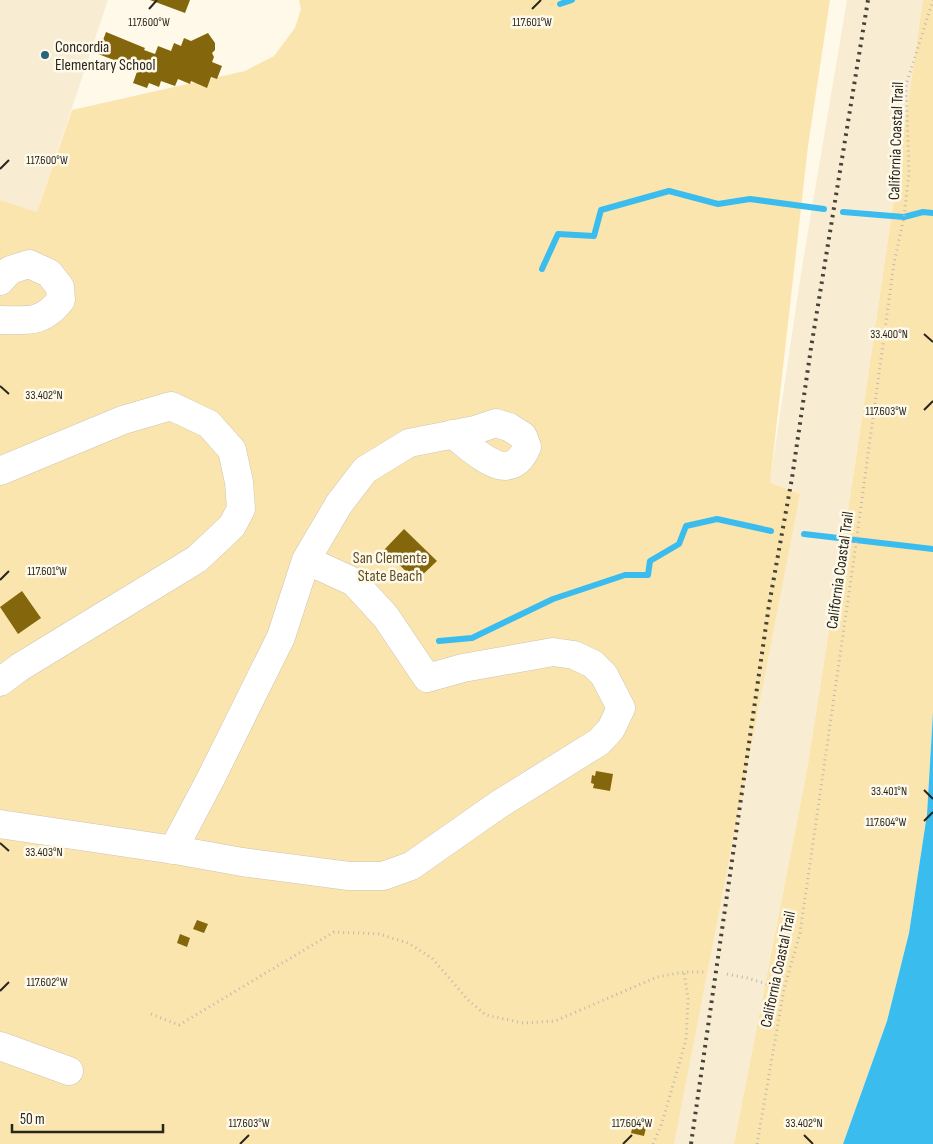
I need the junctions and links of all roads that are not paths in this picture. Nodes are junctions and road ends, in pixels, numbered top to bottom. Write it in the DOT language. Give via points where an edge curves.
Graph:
graph roads {
  1 [pos="0,281"];
  2 [pos="0,320"];
  3 [pos="452,434"];
  4 [pos="0,471"];
  5 [pos="306,560"];
  6 [pos="0,682"];
  7 [pos="0,824"];
  8 [pos="173,850"];
  9 [pos="0,1046"];
  10 [pos="69,1071"];
  1 -- 2 [label="lane" via="10,270 29,264 49,273 60,287 61,300 52,312 40,318"];
  3 -- 5 [label="lane" via="409,443 365,470 339,504"];
  4 -- 6 [label="lane" via="123,420 171,406 209,424 232,450 240,509 232,526 197,559"];
  5 -- 8 [label="lane" via="281,637"];
  5 -- 8 [label="lane" via="354,582 386,617 427,678 463,668 553,652 574,656 593,664 604,675 622,708 616,722 599,742 498,805 411,866 383,876 349,876"];
  7 -- 8 [label="lane"];
  9 -- 10 [label="lane"];
}
